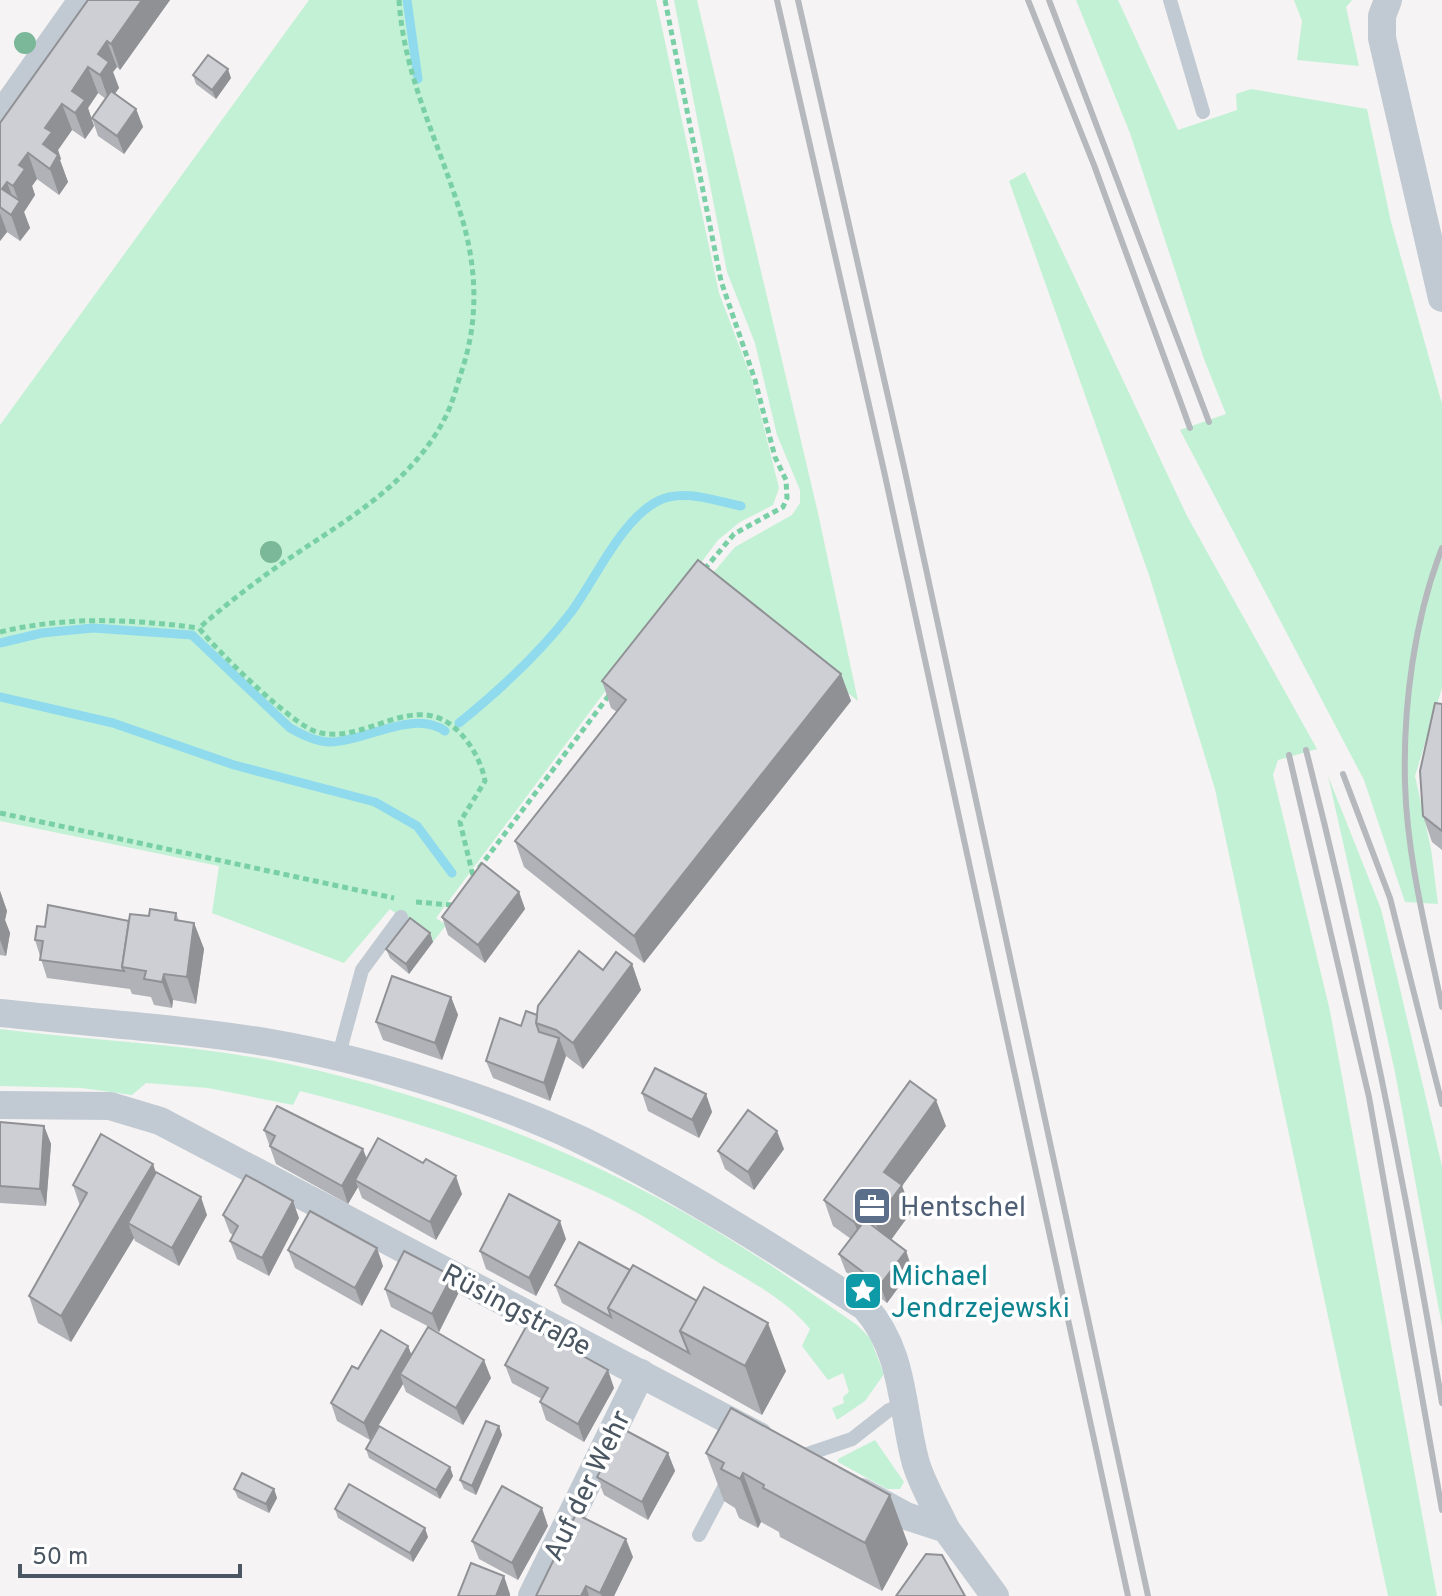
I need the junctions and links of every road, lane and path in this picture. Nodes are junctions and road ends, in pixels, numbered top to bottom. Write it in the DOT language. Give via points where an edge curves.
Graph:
graph roads {
  1 [pos="82,0"];
  2 [pos="399,0"];
  3 [pos="665,0"];
  4 [pos="1170,0"];
  5 [pos="1388,0"];
  6 [pos="1203,112"];
  7 [pos="0,116"];
  8 [pos="1442,298"];
  9 [pos="702,573"];
  10 [pos="199,628"];
  11 [pos="0,632"];
  12 [pos="616,687"];
  13 [pos="0,813"];
  14 [pos="473,876"];
  15 [pos="466,887"];
  16 [pos="458,897"];
  17 [pos="399,899"];
  18 [pos="401,917"];
  19 [pos="0,1013"];
  20 [pos="338,1058"];
  21 [pos="0,1105"];
  22 [pos="641,1373"];
  23 [pos="905,1404"];
  24 [pos="799,1457"];
  25 [pos="737,1462"];
  26 [pos="946,1529"];
  27 [pos="699,1535"];
  28 [pos="532,1596"];
  29 [pos="995,1596"];
  1 -- 7 [label="street"];
  2 -- 10 [label="path" via="408,66 461,215 471,259 474,328 466,357 447,415 383,494"];
  3 -- 9 [label="path" via="721,281 786,480 787,498 776,513 734,534"];
  4 -- 6 [label="lane"];
  5 -- 8 [label="street" via="1382,38"];
  10 -- 11 [label="path" via="92,618"];
  10 -- 14 [label="path" via="290,717 315,732 341,734 412,713 439,716 452,725 478,760 485,781 460,822"];
  12 -- 14 [label="path"];
  13 -- 17 [label="path"];
  14 -- 15 [label="path"];
  16 -- 18 [label="path" via="450,908 415,902"];
  18 -- 20 [label="lane" via="362,970"];
  19 -- 20 [label="street" via="206,1034"];
  20 -- 23 [label="street" via="462,1094 581,1140 728,1219 865,1307 893,1350"];
  21 -- 22 [label="street, Rüsingstraße" via="110,1106 160,1121"];
  22 -- 24 [label="street, Rüsingstraße" via="750,1438"];
  22 -- 28 [label="street, Auf der Wehr"];
  23 -- 24 [label="lane" via="852,1439"];
  23 -- 26 [label="street" via="915,1462"];
  24 -- 26 [label="street, Rüsingstraße" via="906,1516"];
  25 -- 27 [label="lane"];
  26 -- 29 [label="street"];
}
